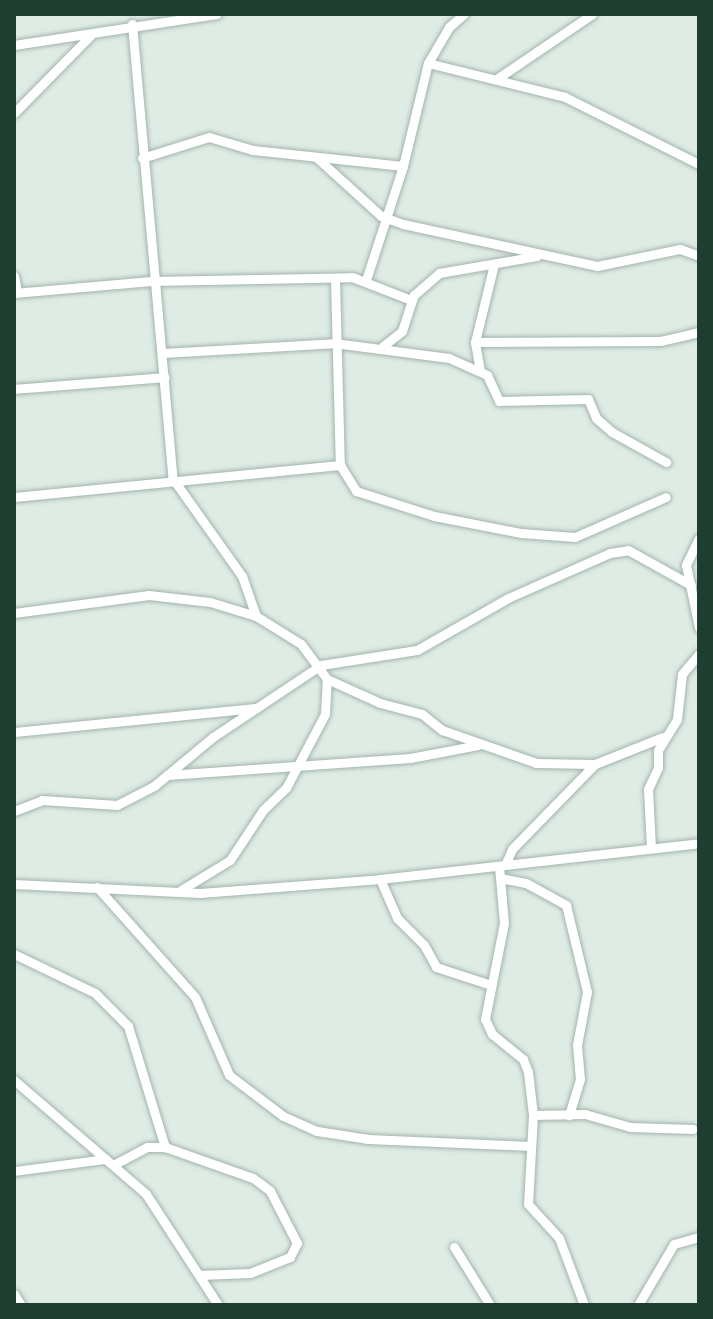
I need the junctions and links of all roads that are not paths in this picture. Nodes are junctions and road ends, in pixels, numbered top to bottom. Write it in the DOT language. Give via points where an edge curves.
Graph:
graph roads {
  1 [pos="217,14"];
  2 [pos="464,14"];
  3 [pos="592,14"];
  4 [pos="132,24"];
  5 [pos="92,34"];
  6 [pos="14,45"];
  7 [pos="428,63"];
  8 [pos="498,78"];
  9 [pos="14,113"];
  10 [pos="316,157"];
  11 [pos="142,158"];
  12 [pos="699,164"];
  13 [pos="403,166"];
  14 [pos="388,219"];
  15 [pos="540,255"];
  16 [pos="699,256"];
  17 [pos="494,264"];
  18 [pos="14,276"];
  19 [pos="335,280"];
  20 [pos="366,280"];
  21 [pos="151,281"];
  22 [pos="16,292"];
  23 [pos="411,300"];
  24 [pos="699,332"];
  25 [pos="475,342"];
  26 [pos="334,343"];
  27 [pos="383,346"];
  28 [pos="163,353"];
  29 [pos="480,371"];
  30 [pos="165,377"];
  31 [pos="14,389"];
  32 [pos="666,462"];
  33 [pos="340,465"];
  34 [pos="173,479"];
  35 [pos="14,497"];
  36 [pos="666,497"];
  37 [pos="699,539"];
  38 [pos="691,585"];
  39 [pos="14,613"];
  40 [pos="256,616"];
  41 [pos="699,628"];
  42 [pos="699,654"];
  43 [pos="321,665"];
  44 [pos="327,679"];
  45 [pos="259,708"];
  46 [pos="14,732"];
  47 [pos="663,737"];
  48 [pos="482,744"];
  49 [pos="302,763"];
  50 [pos="595,764"];
  51 [pos="167,775"];
  52 [pos="14,811"];
  53 [pos="699,843"];
  54 [pos="651,848"];
  55 [pos="502,866"];
  56 [pos="500,878"];
  57 [pos="380,879"];
  58 [pos="14,884"];
  59 [pos="97,887"];
  60 [pos="180,891"];
  61 [pos="14,954"];
  62 [pos="491,985"];
  63 [pos="14,1080"];
  64 [pos="533,1115"];
  65 [pos="569,1115"];
  66 [pos="693,1129"];
  67 [pos="531,1146"];
  68 [pos="165,1147"];
  69 [pos="109,1162"];
  70 [pos="14,1171"];
  71 [pos="699,1237"];
  72 [pos="454,1247"];
  73 [pos="199,1275"];
  74 [pos="14,1294"];
  75 [pos="21,1305"];
  76 [pos="218,1305"];
  77 [pos="490,1305"];
  78 [pos="584,1305"];
  79 [pos="638,1305"];
  1 -- 4 [label="street"];
  2 -- 7 [label="street" via="449,27"];
  3 -- 8 [label="street"];
  4 -- 5 [label="street"];
  4 -- 11 [label="street"];
  5 -- 6 [label="street"];
  5 -- 9 [label="street"];
  7 -- 8 [label="street"];
  7 -- 13 [label="street"];
  8 -- 12 [label="street" via="565,97"];
  10 -- 11 [label="street" via="253,150 209,137"];
  10 -- 13 [label="street"];
  10 -- 14 [label="street"];
  11 -- 21 [label="street"];
  13 -- 14 [label="street"];
  14 -- 15 [label="street"];
  14 -- 20 [label="street"];
  15 -- 16 [label="street" via="597,266 680,249"];
  15 -- 17 [label="street"];
  17 -- 23 [label="street" via="439,273"];
  17 -- 25 [label="street"];
  18 -- 22 [label="street"];
  19 -- 20 [label="street"];
  19 -- 21 [label="street"];
  19 -- 26 [label="street"];
  20 -- 23 [label="street"];
  21 -- 22 [label="street"];
  21 -- 28 [label="street"];
  23 -- 27 [label="street" via="402,331"];
  24 -- 25 [label="street" via="660,341"];
  25 -- 29 [label="street"];
  26 -- 27 [label="street"];
  26 -- 28 [label="street"];
  26 -- 33 [label="street"];
  27 -- 29 [label="street" via="449,358"];
  28 -- 30 [label="street"];
  29 -- 32 [label="street" via="499,401 588,399 596,418 612,432"];
  30 -- 31 [label="street"];
  30 -- 34 [label="street"];
  33 -- 34 [label="street"];
  33 -- 36 [label="street" via="356,491 521,533 575,537"];
  34 -- 35 [label="street"];
  34 -- 40 [label="street" via="242,576"];
  37 -- 38 [label="street" via="687,556"];
  38 -- 41 [label="street"];
  38 -- 43 [label="street" via="628,550 610,553 508,598 417,650"];
  39 -- 40 [label="street" via="149,595 210,602"];
  40 -- 43 [label="street" via="301,644"];
  42 -- 47 [label="street" via="682,674 677,719"];
  43 -- 44 [label="street"];
  43 -- 45 [label="street"];
  44 -- 48 [label="street" via="380,703 422,714 442,730"];
  44 -- 49 [label="street" via="325,714"];
  45 -- 46 [label="street"];
  45 -- 51 [label="street"];
  47 -- 50 [label="street"];
  47 -- 54 [label="street" via="648,789"];
  48 -- 49 [label="street" via="410,758"];
  48 -- 50 [label="street" via="536,763"];
  49 -- 51 [label="street"];
  49 -- 60 [label="street" via="230,860"];
  50 -- 55 [label="street" via="512,849"];
  51 -- 52 [label="street" via="117,805 42,800"];
  53 -- 54 [label="street"];
  54 -- 55 [label="street"];
  55 -- 56 [label="street"];
  55 -- 57 [label="street"];
  56 -- 62 [label="street" via="504,923"];
  56 -- 65 [label="street" via="526,883 566,905 587,992 577,1045 580,1079"];
  57 -- 60 [label="street"];
  57 -- 62 [label="street" via="397,918 424,945 436,967"];
  58 -- 59 [label="street"];
  59 -- 60 [label="street"];
  59 -- 67 [label="street" via="195,997 229,1075 283,1116 317,1131 368,1139"];
  61 -- 68 [label="street" via="95,993 128,1026"];
  62 -- 64 [label="street" via="485,1019 492,1034 523,1059"];
  63 -- 69 [label="street"];
  64 -- 65 [label="street"];
  64 -- 67 [label="street"];
  65 -- 66 [label="street" via="671,1132"];
  67 -- 78 [label="street" via="528,1204 559,1238"];
  68 -- 69 [label="street" via="147,1147"];
  68 -- 73 [label="street" via="263,1184 297,1243 290,1257 266,1269"];
  69 -- 70 [label="street"];
  69 -- 73 [label="street" via="159,1209"];
  71 -- 79 [label="street" via="674,1244"];
  72 -- 77 [label="street"];
  73 -- 76 [label="street"];
  74 -- 75 [label="street"];
}
